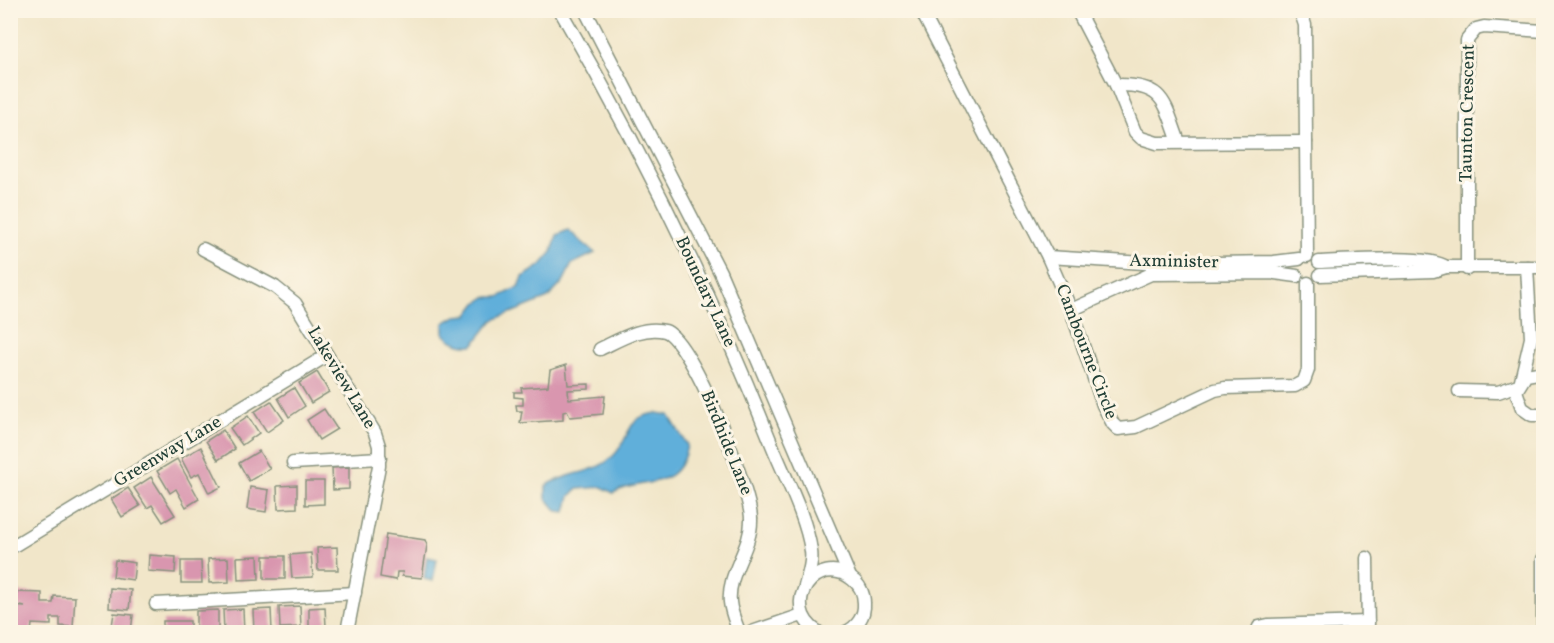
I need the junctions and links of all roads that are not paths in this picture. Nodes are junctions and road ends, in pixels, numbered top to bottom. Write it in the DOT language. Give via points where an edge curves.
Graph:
graph roads {
  1 [pos="560,10"];
  2 [pos="585,10"];
  3 [pos="921,10"];
  4 [pos="1077,10"];
  5 [pos="1300,10"];
  6 [pos="1544,31"];
  7 [pos="1116,85"];
  8 [pos="1179,142"];
  9 [pos="1306,142"];
  10 [pos="203,249"];
  11 [pos="1048,257"];
  12 [pos="1303,257"];
  13 [pos="1319,262"];
  14 [pos="1446,267"];
  15 [pos="1527,267"];
  16 [pos="1543,267"];
  17 [pos="1467,269"];
  18 [pos="1320,275"];
  19 [pos="1297,276"];
  20 [pos="1544,278"];
  21 [pos="1308,283"];
  22 [pos="1071,310"];
  23 [pos="600,349"];
  24 [pos="326,356"];
  25 [pos="1544,372"];
  26 [pos="1520,382"];
  27 [pos="1459,391"];
  28 [pos="1498,392"];
  29 [pos="1518,403"];
  30 [pos="1544,415"];
  31 [pos="380,458"];
  32 [pos="293,463"];
  33 [pos="10,548"];
  34 [pos="1367,558"];
  35 [pos="1542,559"];
  36 [pos="850,577"];
  37 [pos="805,586"];
  38 [pos="355,593"];
  39 [pos="156,604"];
  40 [pos="863,613"];
  41 [pos="802,615"];
  42 [pos="1368,627"];
  43 [pos="347,633"];
  44 [pos="740,633"];
  45 [pos="752,633"];
  46 [pos="818,633"];
  47 [pos="846,633"];
  48 [pos="865,633"];
  49 [pos="1257,633"];
  50 [pos="1543,633"];
  1 -- 37 [label="street, Boundary Lane" via="687,250 757,406 811,550"];
  2 -- 36 [label="street, Boundary Lane" via="720,272"];
  3 -- 11 [label="street, Cambourne Circle"];
  4 -- 7 [label="street"];
  5 -- 9 [label="street" via="1305,25"];
  6 -- 17 [label="street, Taunton Crescent" via="1484,27 1476,29 1467,40"];
  7 -- 8 [label="street" via="1141,85 1155,91 1167,109"];
  7 -- 8 [label="street" via="1141,138 1157,143"];
  8 -- 9 [label="street"];
  9 -- 12 [label="street"];
  10 -- 24 [label="street, Lakeview Lane" via="286,294"];
  11 -- 12 [label="street, Axminister" via="1160,264 1274,262"];
  11 -- 22 [label="street, Cambourne Circle"];
  12 -- 13 [label="street"];
  12 -- 19 [label="street" via="1295,267"];
  13 -- 14 [label="street" via="1421,260"];
  13 -- 18 [label="street"];
  14 -- 17 [label="street"];
  14 -- 18 [label="street" via="1433,272"];
  15 -- 16 [label="street"];
  15 -- 17 [label="street"];
  15 -- 26 [label="street" via="1531,338"];
  16 -- 20 [label="street"];
  18 -- 21 [label="street"];
  19 -- 21 [label="street"];
  19 -- 22 [label="street, Axminister" via="1151,274"];
  21 -- 22 [label="street, Cambourne Circle" via="1308,370 1304,381 1295,386 1215,390 1127,429 1118,429 1108,415"];
  23 -- 44 [label="street, Birdhide Lane" via="643,330 665,331 678,339 694,367 749,501 751,532 729,597"];
  24 -- 31 [label="street, Lakeview Lane" via="375,433"];
  24 -- 33 [label="street, Greenway Lane"];
  25 -- 26 [label="street" via="1532,373"];
  26 -- 28 [label="street"];
  26 -- 29 [label="street"];
  27 -- 28 [label="street"];
  28 -- 29 [label="street"];
  29 -- 30 [label="street" via="1527,412"];
  31 -- 32 [label="street"];
  31 -- 38 [label="street, Lakeview Lane"];
  34 -- 42 [label="street"];
  35 -- 50 [label="street"];
  36 -- 37 [label="street" via="841,573 821,574"];
  36 -- 40 [label="street, Boundary Lane" via="862,593"];
  37 -- 41 [label="street, Boundary Lane"];
  38 -- 39 [label="street"];
  38 -- 43 [label="street, Lakeview Lane"];
  40 -- 47 [label="street"];
  40 -- 48 [label="street"];
  41 -- 45 [label="street"];
  41 -- 46 [label="street"];
  42 -- 49 [label="street" via="1268,625 1259,627"];
}
